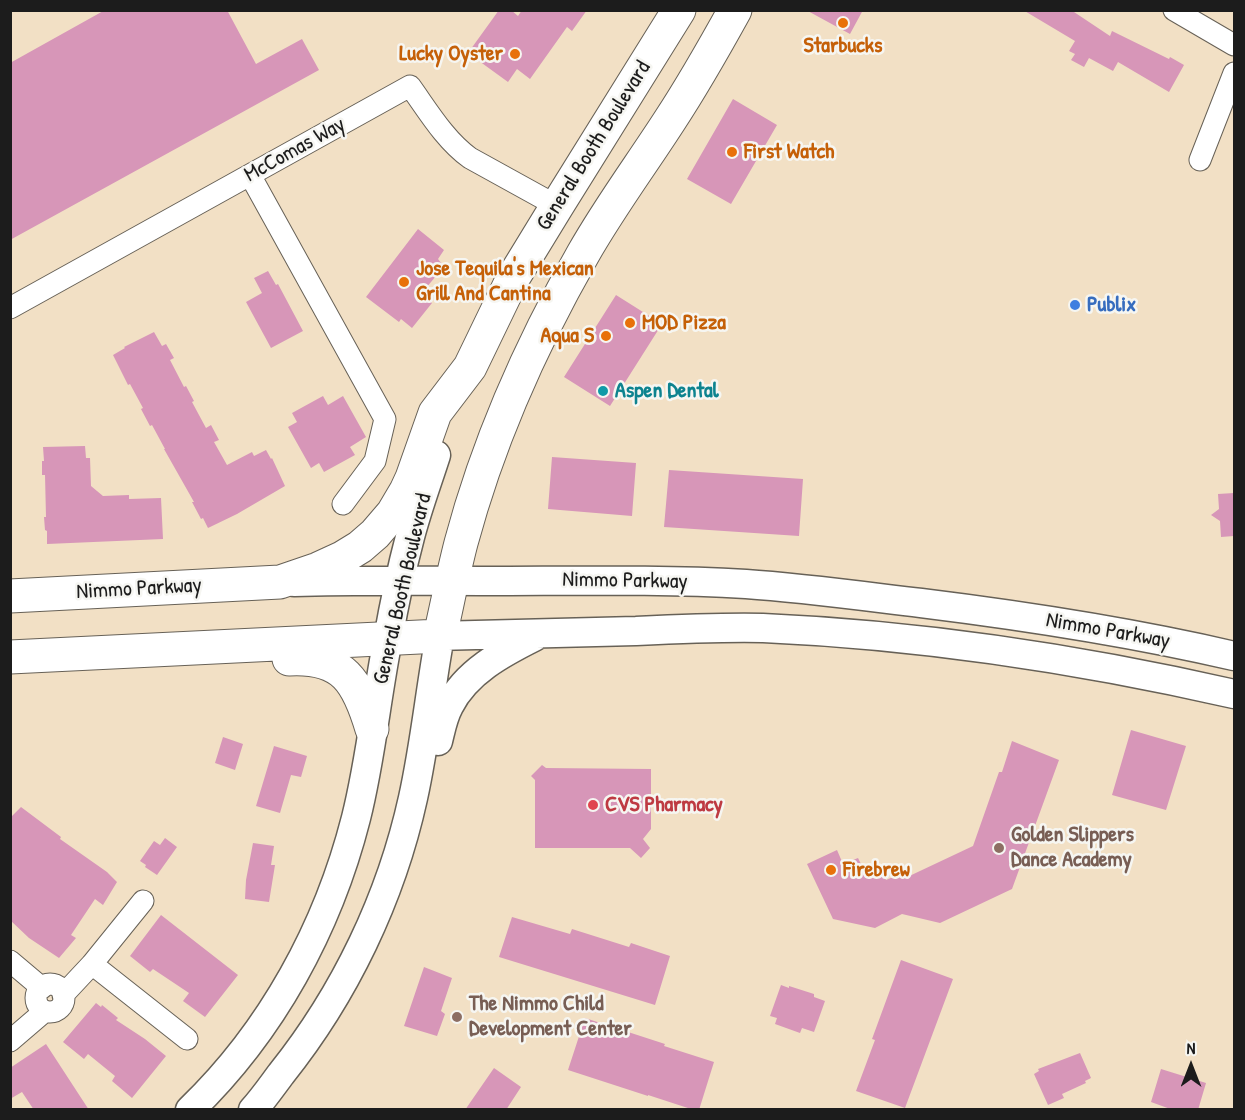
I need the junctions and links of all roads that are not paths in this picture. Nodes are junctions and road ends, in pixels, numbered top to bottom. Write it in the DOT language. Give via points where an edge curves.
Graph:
graph roads {
  1 [pos="679,10"];
  2 [pos="699,10"];
  3 [pos="735,10"];
  4 [pos="1174,10"];
  5 [pos="1234,45"];
  6 [pos="715,46"];
  7 [pos="1234,73"];
  8 [pos="1200,160"];
  9 [pos="249,175"];
  10 [pos="557,206"];
  11 [pos="10,308"];
  12 [pos="470,367"];
  13 [pos="343,504"];
  14 [pos="400,581"];
  15 [pos="452,581"];
  16 [pos="280,582"];
  17 [pos="10,596"];
  18 [pos="540,633"];
  19 [pos="440,636"];
  20 [pos="388,639"];
  21 [pos="60,655"];
  22 [pos="1234,656"];
  23 [pos="10,657"];
  24 [pos="1234,694"];
  25 [pos="372,729"];
  26 [pos="143,901"];
  27 [pos="378,909"];
  28 [pos="10,961"];
  29 [pos="92,964"];
  30 [pos="42,987"];
  31 [pos="63,995"];
  32 [pos="45,1011"];
  33 [pos="187,1039"];
  34 [pos="10,1041"];
  35 [pos="190,1110"];
  36 [pos="253,1110"];
  1 -- 10 [label="highway, General Booth Boulevard"];
  2 -- 6 [label="highway" via="696,31"];
  3 -- 6 [label="highway, General Booth Boulevard"];
  4 -- 5 [label="street"];
  6 -- 15 [label="highway, General Booth Boulevard" via="584,252 540,336 488,459"];
  7 -- 8 [label="street"];
  9 -- 10 [label="street, McComas Way" via="410,86 461,151"];
  9 -- 11 [label="street, McComas Way"];
  9 -- 13 [label="street" via="385,420 375,460"];
  10 -- 12 [label="highway, General Booth Boulevard" via="513,278"];
  12 -- 14 [label="main road, General Booth Boulevard" via="423,495"];
  12 -- 16 [label="highway" via="435,413 406,491 375,534 342,558"];
  14 -- 15 [label="main road, Nimmo Parkway"];
  14 -- 16 [label="main road, Nimmo Parkway"];
  14 -- 20 [label="main road, General Booth Boulevard"];
  15 -- 19 [label="highway, General Booth Boulevard"];
  15 -- 22 [label="main road, Nimmo Parkway" via="691,582 810,590 1082,625"];
  16 -- 17 [label="highway, Nimmo Parkway"];
  18 -- 19 [label="main road, Nimmo Parkway"];
  18 -- 24 [label="main road, Nimmo Parkway" via="762,628 848,634 988,648"];
  18 -- 27 [label="main road" via="480,669 448,706 421,827 405,877"];
  19 -- 20 [label="highway, Nimmo Parkway"];
  19 -- 27 [label="main road, General Booth Boulevard" via="413,797 394,868"];
  20 -- 21 [label="highway, Nimmo Parkway"];
  20 -- 25 [label="main road, General Booth Boulevard"];
  21 -- 23 [label="highway, Nimmo Parkway"];
  21 -- 25 [label="highway" via="143,665 316,660 331,664 355,686"];
  25 -- 35 [label="main road, General Booth Boulevard" via="362,793 343,862 303,958 252,1038"];
  26 -- 29 [label="street"];
  27 -- 36 [label="main road, General Booth Boulevard" via="315,1030"];
  28 -- 30 [label="street"];
  29 -- 31 [label="street"];
  29 -- 33 [label="street"];
  30 -- 31 [label="street" via="58,987"];
  30 -- 32 [label="street" via="37,1002"];
  31 -- 32 [label="street" via="61,1007"];
  32 -- 34 [label="street"];
}
